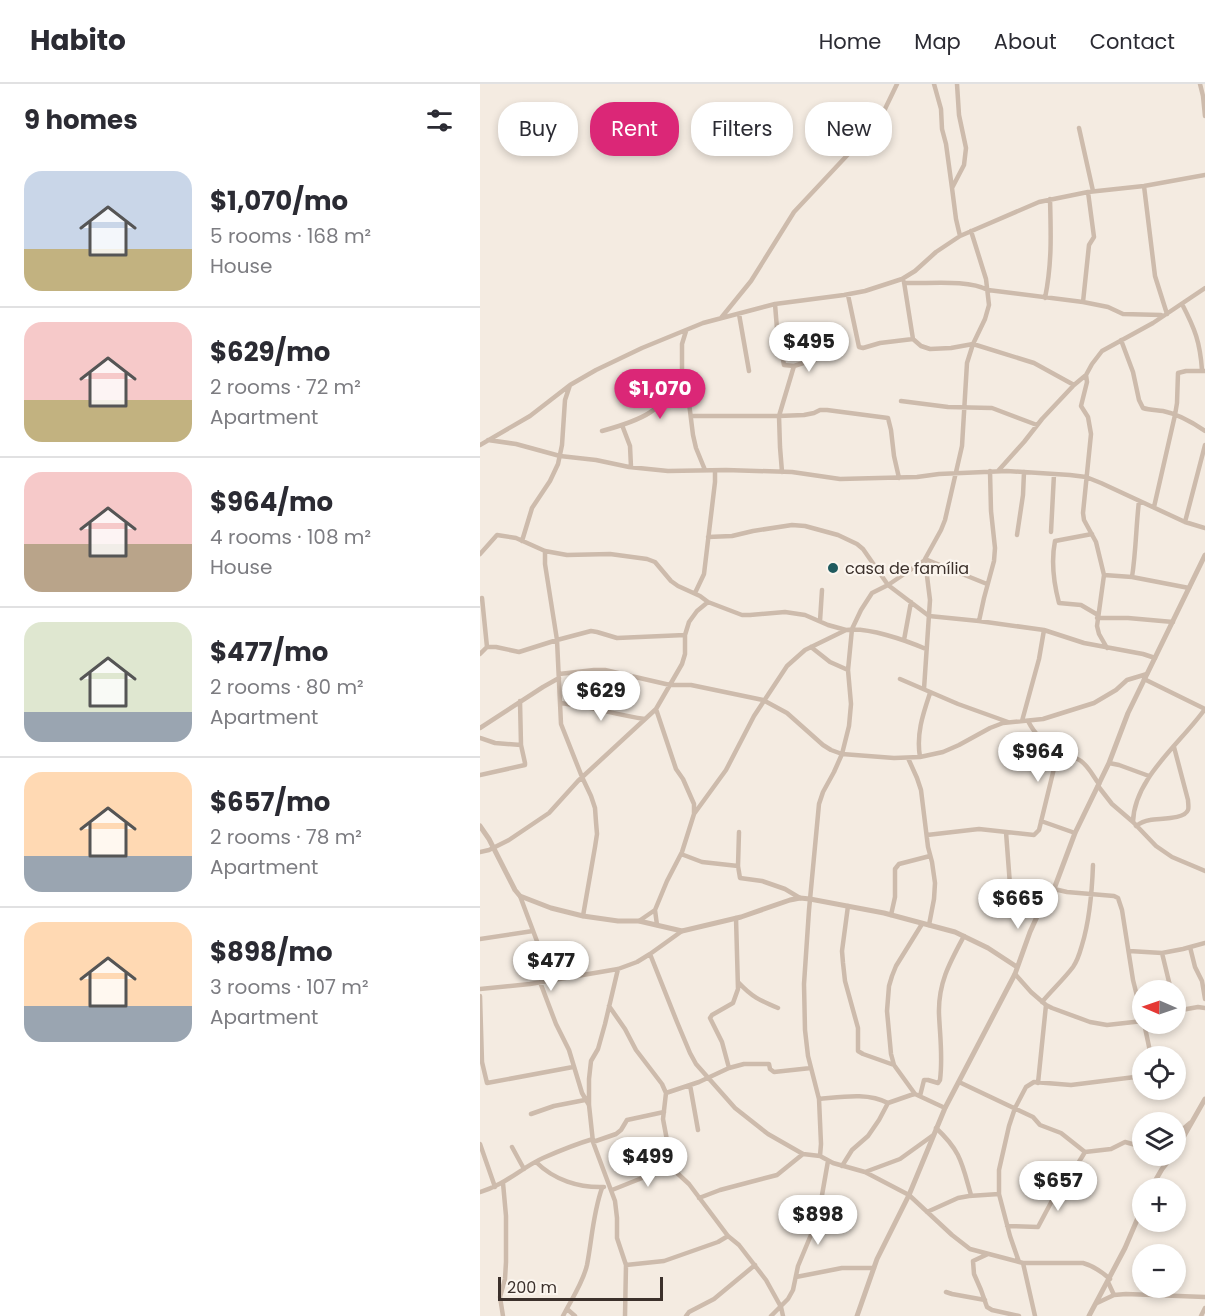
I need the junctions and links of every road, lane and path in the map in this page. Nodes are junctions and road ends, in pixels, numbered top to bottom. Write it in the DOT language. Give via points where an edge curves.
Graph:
graph roads {
  1 [pos="897,84"];
  2 [pos="934,84"];
  3 [pos="957,84"];
  4 [pos="1200,84"];
  5 [pos="1205,114"];
  6 [pos="1079,128"];
  7 [pos="1205,175"];
  8 [pos="1144,186"];
  9 [pos="952,188"];
  10 [pos="1091,192"];
  11 [pos="1050,199"];
  12 [pos="971,231"];
  13 [pos="960,236"];
  14 [pos="903,281"];
  15 [pos="1205,288"];
  16 [pos="988,290"];
  17 [pos="848,295"];
  18 [pos="1045,298"];
  19 [pos="1083,302"];
  20 [pos="775,304"];
  21 [pos="1182,304"];
  22 [pos="739,314"];
  23 [pos="1165,314"];
  24 [pos="721,318"];
  25 [pos="686,331"];
  26 [pos="671,337"];
  27 [pos="913,339"];
  28 [pos="1121,340"];
  29 [pos="682,344"];
  30 [pos="973,344"];
  31 [pos="828,355"];
  32 [pos="794,366"];
  33 [pos="1203,370"];
  34 [pos="749,371"];
  35 [pos="682,373"];
  36 [pos="1086,375"];
  37 [pos="570,385"];
  38 [pos="1074,386"];
  39 [pos="675,387"];
  40 [pos="686,389"];
  41 [pos="901,401"];
  42 [pos="965,408"];
  43 [pos="1175,415"];
  44 [pos="692,416"];
  45 [pos="779,416"];
  46 [pos="622,425"];
  47 [pos="1037,425"];
  48 [pos="602,431"];
  49 [pos="1205,431"];
  50 [pos="483,442"];
  51 [pos="1205,445"];
  52 [pos="560,456"];
  53 [pos="631,467"];
  54 [pos="705,470"];
  55 [pos="715,471"];
  56 [pos="990,471"];
  57 [pos="998,471"];
  58 [pos="782,472"];
  59 [pos="1024,472"];
  60 [pos="954,474"];
  61 [pos="1054,474"];
  62 [pos="1086,477"];
  63 [pos="899,478"];
  64 [pos="1139,501"];
  65 [pos="1154,507"];
  66 [pos="1185,522"];
  67 [pos="1205,528"];
  68 [pos="1051,532"];
  69 [pos="1092,534"];
  70 [pos="1017,535"];
  71 [pos="708,537"];
  72 [pos="522,541"];
  73 [pos="545,552"];
  74 [pos="480,554"];
  75 [pos="1205,555"];
  76 [pos="925,559"];
  77 [pos="1104,575"];
  78 [pos="1132,577"];
  79 [pos="987,584"];
  80 [pos="888,585"];
  81 [pos="1189,588"];
  82 [pos="822,591"];
  83 [pos="695,593"];
  84 [pos="482,598"];
  85 [pos="708,602"];
  86 [pos="911,602"];
  87 [pos="929,616"];
  88 [pos="1097,616"];
  89 [pos="820,621"];
  90 [pos="979,621"];
  91 [pos="1173,622"];
  92 [pos="852,629"];
  93 [pos="846,630"];
  94 [pos="1044,630"];
  95 [pos="685,635"];
  96 [pos="557,640"];
  97 [pos="904,640"];
  98 [pos="487,647"];
  99 [pos="811,647"];
  100 [pos="1107,648"];
  101 [pos="926,649"];
  102 [pos="480,654"];
  103 [pos="1155,658"];
  104 [pos="848,670"];
  105 [pos="559,676"];
  106 [pos="1145,676"];
  107 [pos="900,679"];
  108 [pos="670,685"];
  109 [pos="924,689"];
  110 [pos="930,693"];
  111 [pos="763,700"];
  112 [pos="520,701"];
  113 [pos="560,703"];
  114 [pos="656,709"];
  115 [pos="1205,709"];
  116 [pos="646,719"];
  117 [pos="1022,721"];
  118 [pos="1028,721"];
  119 [pos="1008,722"];
  120 [pos="480,728"];
  121 [pos="480,738"];
  122 [pos="521,745"];
  123 [pos="1174,747"];
  124 [pos="1058,752"];
  125 [pos="842,754"];
  126 [pos="920,757"];
  127 [pos="908,758"];
  128 [pos="1109,763"];
  129 [pos="480,775"];
  130 [pos="1149,776"];
  131 [pos="582,777"];
  132 [pos="1098,785"];
  133 [pos="694,814"];
  134 [pos="1041,820"];
  135 [pos="1134,824"];
  136 [pos="480,826"];
  137 [pos="739,832"];
  138 [pos="1006,832"];
  139 [pos="1075,833"];
  140 [pos="927,836"];
  141 [pos="494,848"];
  142 [pos="480,852"];
  143 [pos="681,854"];
  144 [pos="930,856"];
  145 [pos="738,866"];
  146 [pos="1093,866"];
  147 [pos="1205,871"];
  148 [pos="1010,885"];
  149 [pos="1054,889"];
  150 [pos="1092,895"];
  151 [pos="520,896"];
  152 [pos="800,898"];
  153 [pos="810,898"];
  154 [pos="848,906"];
  155 [pos="655,910"];
  156 [pos="891,915"];
  157 [pos="583,916"];
  158 [pos="736,918"];
  159 [pos="639,921"];
  160 [pos="922,924"];
  161 [pos="657,925"];
  162 [pos="929,926"];
  163 [pos="533,931"];
  164 [pos="682,931"];
  165 [pos="964,936"];
  166 [pos="480,939"];
  167 [pos="1205,943"];
  168 [pos="1190,947"];
  169 [pos="1129,951"];
  170 [pos="1162,953"];
  171 [pos="650,954"];
  172 [pos="1017,967"];
  173 [pos="618,969"];
  174 [pos="1015,974"];
  175 [pos="1133,980"];
  176 [pos="1169,980"];
  177 [pos="548,981"];
  178 [pos="540,982"];
  179 [pos="738,982"];
  180 [pos="480,989"];
  181 [pos="480,996"];
  182 [pos="1205,999"];
  183 [pos="1044,1004"];
  184 [pos="609,1006"];
  185 [pos="778,1008"];
  186 [pos="1205,1008"];
  187 [pos="1186,1009"];
  188 [pos="1132,1022"];
  189 [pos="894,1065"];
  190 [pos="573,1067"];
  191 [pos="729,1068"];
  192 [pos="811,1068"];
  193 [pos="1132,1077"];
  194 [pos="707,1078"];
  195 [pos="959,1082"];
  196 [pos="1038,1083"];
  197 [pos="690,1085"];
  198 [pos="589,1092"];
  199 [pos="666,1093"];
  200 [pos="582,1094"];
  201 [pos="918,1095"];
  202 [pos="819,1099"];
  203 [pos="1205,1099"];
  204 [pos="587,1102"];
  205 [pos="888,1103"];
  206 [pos="945,1108"];
  207 [pos="1015,1108"];
  208 [pos="664,1112"];
  209 [pos="531,1114"];
  210 [pos="1191,1122"];
  211 [pos="1186,1126"];
  212 [pos="936,1128"];
  213 [pos="698,1130"];
  214 [pos="1186,1131"];
  215 [pos="932,1136"];
  216 [pos="593,1141"];
  217 [pos="480,1144"];
  218 [pos="1132,1144"];
  219 [pos="512,1147"];
  220 [pos="1084,1152"];
  221 [pos="803,1154"];
  222 [pos="820,1156"];
  223 [pos="671,1161"];
  224 [pos="828,1161"];
  225 [pos="536,1162"];
  226 [pos="843,1167"];
  227 [pos="524,1169"];
  228 [pos="865,1172"];
  229 [pos="503,1183"];
  230 [pos="495,1187"];
  231 [pos="602,1188"];
  232 [pos="610,1188"];
  233 [pos="480,1192"];
  234 [pos="999,1194"];
  235 [pos="971,1195"];
  236 [pos="909,1196"];
  237 [pos="699,1198"];
  238 [pos="927,1212"];
  239 [pos="1007,1226"];
  240 [pos="1132,1232"];
  241 [pos="728,1236"];
  242 [pos="988,1254"];
  243 [pos="1021,1262"];
  244 [pos="626,1264"];
  245 [pos="755,1265"];
  246 [pos="874,1268"];
  247 [pos="796,1277"];
  248 [pos="1109,1280"];
  249 [pos="946,1292"];
  250 [pos="1114,1295"];
  251 [pos="1205,1297"];
  252 [pos="985,1300"];
  253 [pos="1097,1303"];
  254 [pos="781,1307"];
  255 [pos="1205,1308"];
  256 [pos="567,1309"];
  257 [pos="503,1316"];
  258 [pos="563,1316"];
  259 [pos="575,1316"];
  260 [pos="625,1316"];
  261 [pos="686,1316"];
  262 [pos="771,1316"];
  263 [pos="783,1316"];
  264 [pos="857,1316"];
  265 [pos="1019,1316"];
  266 [pos="1035,1316"];
  267 [pos="1089,1316"];
  268 [pos="1201,1316"];
  1 -- 24 [label="street" via="869,132 794,212 751,281"];
  2 -- 9 [label="street"];
  3 -- 9 [label="street" via="966,155"];
  4 -- 5 [label="street"];
  6 -- 10 [label="street"];
  7 -- 8 [label="street"];
  8 -- 10 [label="street"];
  8 -- 23 [label="street" via="1155,276"];
  9 -- 13 [label="street"];
  10 -- 11 [label="street"];
  10 -- 19 [label="street" via="1094,237 1089,245"];
  11 -- 12 [label="street"];
  11 -- 18 [label="street" via="1051,252"];
  12 -- 13 [label="street"];
  12 -- 16 [label="street"];
  13 -- 14 [label="street"];
  14 -- 16 [label="street" via="966,284"];
  14 -- 17 [label="street"];
  14 -- 27 [label="street"];
  15 -- 21 [label="street"];
  16 -- 18 [label="street"];
  16 -- 30 [label="street" via="988,311"];
  17 -- 20 [label="street"];
  17 -- 27 [label="street" via="859,347"];
  18 -- 19 [label="street"];
  19 -- 23 [label="street" via="1123,314"];
  20 -- 22 [label="street"];
  20 -- 32 [label="street" via="784,363"];
  21 -- 23 [label="street"];
  21 -- 33 [label="street" via="1197,335"];
  22 -- 24 [label="street"];
  22 -- 34 [label="street"];
  23 -- 28 [label="street"];
  24 -- 25 [label="street"];
  25 -- 26 [label="street"];
  25 -- 29 [label="street"];
  26 -- 29 [label="street"];
  26 -- 37 [label="street" via="596,369"];
  27 -- 30 [label="street" via="930,349"];
  28 -- 36 [label="street" via="1102,351"];
  28 -- 43 [label="street" via="1141,405"];
  29 -- 35 [label="street"];
  30 -- 38 [label="street" via="1035,363"];
  30 -- 42 [label="street" via="966,370"];
  31 -- 32 [label="street"];
  32 -- 45 [label="street"];
  33 -- 43 [label="street" via="1178,373"];
  35 -- 39 [label="street"];
  35 -- 40 [label="street"];
  36 -- 38 [label="street"];
  36 -- 62 [label="street" via="1081,406 1088,417 1090,434"];
  37 -- 50 [label="street" via="530,416"];
  37 -- 52 [label="street"];
  38 -- 47 [label="street"];
  39 -- 40 [label="street"];
  39 -- 46 [label="street" via="660,406"];
  40 -- 44 [label="street"];
  41 -- 42 [label="street"];
  42 -- 47 [label="street" via="992,408"];
  42 -- 60 [label="street" via="962,446"];
  43 -- 49 [label="street"];
  43 -- 65 [label="street"];
  44 -- 45 [label="street"];
  44 -- 54 [label="street" via="696,448"];
  45 -- 58 [label="street"];
  45 -- 63 [label="street" via="827,410 888,418"];
  46 -- 48 [label="street"];
  46 -- 53 [label="street" via="630,446"];
  47 -- 57 [label="street"];
  50 -- 52 [label="street" via="516,444"];
  51 -- 66 [label="street"];
  52 -- 53 [label="street"];
  52 -- 72 [label="street" via="554,474 532,508"];
  53 -- 54 [label="street"];
  54 -- 55 [label="street"];
  55 -- 58 [label="street"];
  55 -- 71 [label="street"];
  56 -- 57 [label="street"];
  56 -- 60 [label="street"];
  56 -- 79 [label="street" via="995,548"];
  57 -- 59 [label="street"];
  58 -- 63 [label="street" via="840,479"];
  59 -- 61 [label="street"];
  59 -- 70 [label="street"];
  60 -- 63 [label="street"];
  60 -- 76 [label="street" via="945,520"];
  61 -- 62 [label="street"];
  61 -- 68 [label="street"];
  62 -- 64 [label="street"];
  62 -- 69 [label="street" via="1083,513"];
  64 -- 65 [label="street"];
  64 -- 78 [label="street"];
  65 -- 66 [label="street"];
  66 -- 67 [label="street"];
  69 -- 77 [label="street"];
  69 -- 88 [label="street" via="1055,541 1054,584 1059,603 1081,605"];
  71 -- 80 [label="street" via="805,526 851,540"];
  71 -- 83 [label="street" via="704,574"];
  72 -- 73 [label="street"];
  72 -- 74 [label="street" via="497,535"];
  73 -- 83 [label="street" via="647,559 678,586"];
  73 -- 96 [label="street"];
  75 -- 81 [label="street"];
  76 -- 79 [label="street"];
  76 -- 80 [label="street"];
  76 -- 87 [label="street"];
  77 -- 78 [label="street"];
  77 -- 88 [label="street"];
  78 -- 81 [label="street"];
  79 -- 90 [label="street"];
  80 -- 86 [label="street"];
  80 -- 92 [label="street" via="872,593"];
  81 -- 91 [label="street"];
  82 -- 89 [label="street"];
  83 -- 85 [label="street"];
  84 -- 98 [label="street"];
  85 -- 89 [label="street" via="742,615 784,612"];
  85 -- 95 [label="street" via="693,615"];
  86 -- 87 [label="street"];
  86 -- 97 [label="street"];
  87 -- 90 [label="street"];
  87 -- 101 [label="street"];
  88 -- 91 [label="street"];
  88 -- 100 [label="street" via="1099,634"];
  89 -- 93 [label="street"];
  90 -- 94 [label="street"];
  91 -- 103 [label="street"];
  92 -- 93 [label="street"];
  92 -- 97 [label="street"];
  92 -- 104 [label="street"];
  93 -- 99 [label="street"];
  94 -- 100 [label="street"];
  94 -- 117 [label="street"];
  95 -- 96 [label="street" via="617,639 591,631"];
  95 -- 108 [label="street" via="682,664"];
  96 -- 98 [label="street" via="519,652"];
  96 -- 105 [label="street"];
  97 -- 101 [label="street"];
  98 -- 102 [label="street"];
  99 -- 104 [label="street" via="823,658"];
  99 -- 111 [label="street" via="795,657"];
  100 -- 103 [label="street"];
  101 -- 109 [label="street"];
  103 -- 106 [label="street"];
  104 -- 125 [label="street" via="851,704"];
  105 -- 108 [label="street" via="605,670"];
  105 -- 112 [label="street"];
  105 -- 113 [label="street"];
  106 -- 115 [label="street"];
  106 -- 118 [label="street" via="1127,680 1094,703"];
  106 -- 128 [label="street"];
  107 -- 109 [label="street"];
  108 -- 111 [label="street" via="691,685"];
  108 -- 114 [label="street"];
  109 -- 110 [label="street"];
  110 -- 119 [label="street"];
  110 -- 126 [label="street" via="918,730"];
  111 -- 125 [label="street" via="788,713 823,746"];
  111 -- 133 [label="street" via="726,770"];
  112 -- 120 [label="street"];
  112 -- 122 [label="street"];
  113 -- 116 [label="street"];
  113 -- 131 [label="street" via="564,734"];
  114 -- 116 [label="street"];
  114 -- 133 [label="street" via="676,769 694,804"];
  115 -- 123 [label="street"];
  116 -- 131 [label="street"];
  117 -- 118 [label="street"];
  117 -- 119 [label="street"];
  118 -- 124 [label="street"];
  119 -- 126 [label="street" via="959,746"];
  121 -- 122 [label="street"];
  122 -- 129 [label="street" via="525,765"];
  123 -- 130 [label="street"];
  123 -- 135 [label="street" via="1188,800 1186,813"];
  124 -- 132 [label="street" via="1080,760"];
  124 -- 134 [label="street"];
  125 -- 127 [label="street"];
  125 -- 153 [label="street" via="819,804"];
  126 -- 127 [label="street"];
  127 -- 140 [label="street" via="921,790"];
  128 -- 130 [label="street"];
  128 -- 132 [label="street"];
  130 -- 135 [label="street" via="1135,805"];
  131 -- 141 [label="street" via="549,813"];
  131 -- 157 [label="street" via="595,808 597,834"];
  132 -- 135 [label="street"];
  132 -- 139 [label="street"];
  133 -- 143 [label="street"];
  134 -- 138 [label="street" via="1034,835"];
  134 -- 139 [label="street"];
  135 -- 147 [label="street" via="1172,857"];
  136 -- 141 [label="street"];
  137 -- 145 [label="street"];
  138 -- 140 [label="street" via="979,829"];
  138 -- 148 [label="street"];
  139 -- 149 [label="street"];
  140 -- 144 [label="street"];
  141 -- 142 [label="street"];
  141 -- 151 [label="street"];
  143 -- 145 [label="street" via="702,862"];
  143 -- 155 [label="street"];
  144 -- 156 [label="street" via="897,865"];
  144 -- 162 [label="street" via="934,899"];
  145 -- 152 [label="street" via="741,878 762,881"];
  146 -- 150 [label="street"];
  149 -- 150 [label="street"];
  149 -- 172 [label="street" via="1040,910"];
  150 -- 169 [label="street" via="1118,898"];
  150 -- 183 [label="street" via="1088,926 1075,965"];
  151 -- 157 [label="street"];
  151 -- 163 [label="street"];
  152 -- 153 [label="street"];
  152 -- 158 [label="street"];
  153 -- 154 [label="street"];
  153 -- 192 [label="street" via="804,984"];
  154 -- 156 [label="street"];
  154 -- 189 [label="street" via="842,951 844,981 858,1028 858,1051"];
  155 -- 159 [label="street"];
  155 -- 161 [label="street"];
  156 -- 160 [label="street"];
  157 -- 159 [label="street"];
  158 -- 164 [label="street"];
  158 -- 179 [label="street"];
  159 -- 161 [label="street"];
  160 -- 162 [label="street"];
  160 -- 189 [label="street" via="896,966 889,986 888,1020"];
  161 -- 164 [label="street"];
  162 -- 165 [label="street"];
  163 -- 166 [label="street"];
  163 -- 177 [label="street"];
  164 -- 171 [label="street"];
  165 -- 172 [label="street"];
  165 -- 201 [label="street" via="942,985 940,1080 924,1080"];
  167 -- 168 [label="street"];
  168 -- 170 [label="street"];
  168 -- 182 [label="street"];
  169 -- 170 [label="street"];
  169 -- 175 [label="street"];
  170 -- 176 [label="street"];
  171 -- 173 [label="street"];
  171 -- 194 [label="street" via="690,1053"];
  172 -- 174 [label="street"];
  173 -- 177 [label="street"];
  173 -- 184 [label="street"];
  174 -- 183 [label="street"];
  174 -- 195 [label="street"];
  177 -- 178 [label="street"];
  178 -- 180 [label="street"];
  178 -- 190 [label="street"];
  179 -- 185 [label="street" via="751,995"];
  179 -- 191 [label="street" via="733,1003 710,1018"];
  181 -- 190 [label="street" via="482,1062 487,1083"];
  183 -- 188 [label="street" via="1090,1022"];
  183 -- 196 [label="street"];
  184 -- 198 [label="street" via="591,1061"];
  184 -- 199 [label="street"];
  186 -- 187 [label="street"];
  189 -- 201 [label="street"];
  190 -- 200 [label="street"];
  191 -- 192 [label="street" via="749,1064 769,1064 774,1072"];
  191 -- 194 [label="street"];
  192 -- 202 [label="street"];
  193 -- 196 [label="street" via="1071,1084"];
  194 -- 197 [label="street"];
  194 -- 221 [label="street" via="754,1124"];
  195 -- 206 [label="street"];
  195 -- 207 [label="street"];
  196 -- 207 [label="street" via="1026,1087"];
  197 -- 199 [label="street"];
  197 -- 213 [label="street"];
  198 -- 200 [label="street"];
  198 -- 204 [label="street"];
  199 -- 208 [label="street"];
  200 -- 204 [label="street"];
  201 -- 205 [label="street"];
  201 -- 206 [label="street"];
  202 -- 205 [label="street" via="852,1096"];
  202 -- 222 [label="street"];
  203 -- 210 [label="street"];
  204 -- 209 [label="street" via="554,1106"];
  204 -- 216 [label="street"];
  205 -- 226 [label="street"];
  206 -- 212 [label="street"];
  207 -- 220 [label="street" via="1033,1116 1045,1128 1061,1133"];
  207 -- 234 [label="street" via="999,1170"];
  208 -- 216 [label="street" via="627,1120 616,1134"];
  208 -- 223 [label="street"];
  210 -- 211 [label="street"];
  210 -- 214 [label="street"];
  212 -- 215 [label="street"];
  212 -- 235 [label="street" via="955,1147"];
  215 -- 228 [label="street" via="900,1159"];
  215 -- 236 [label="street"];
  216 -- 225 [label="street"];
  216 -- 232 [label="street"];
  217 -- 230 [label="street"];
  218 -- 220 [label="street" via="1125,1142 1110,1149"];
  219 -- 227 [label="street"];
  220 -- 239 [label="street" via="1038,1227"];
  221 -- 222 [label="street"];
  221 -- 237 [label="street" via="777,1175"];
  222 -- 224 [label="street"];
  223 -- 232 [label="street" via="647,1176"];
  223 -- 237 [label="street"];
  224 -- 226 [label="street"];
  224 -- 247 [label="street" via="818,1218"];
  225 -- 227 [label="street"];
  225 -- 231 [label="street" via="565,1182"];
  226 -- 228 [label="street"];
  227 -- 229 [label="street"];
  228 -- 236 [label="street"];
  229 -- 230 [label="street"];
  229 -- 257 [label="street"];
  230 -- 233 [label="street"];
  231 -- 232 [label="street"];
  231 -- 256 [label="street" via="582,1280"];
  232 -- 244 [label="street" via="618,1244"];
  234 -- 235 [label="street"];
  234 -- 239 [label="street"];
  235 -- 238 [label="street"];
  236 -- 238 [label="street"];
  236 -- 246 [label="street"];
  237 -- 241 [label="street"];
  238 -- 242 [label="street" via="964,1245"];
  239 -- 243 [label="street"];
  240 -- 248 [label="street"];
  241 -- 244 [label="street" via="664,1261"];
  241 -- 245 [label="street"];
  242 -- 243 [label="street"];
  242 -- 252 [label="street" via="973,1261"];
  243 -- 248 [label="street" via="1083,1263"];
  243 -- 266 [label="street"];
  244 -- 260 [label="street"];
  245 -- 254 [label="street"];
  245 -- 261 [label="street"];
  246 -- 247 [label="street" via="842,1268"];
  246 -- 264 [label="street"];
  247 -- 254 [label="street" via="793,1290"];
  248 -- 250 [label="street"];
  248 -- 253 [label="street"];
  249 -- 252 [label="street"];
  250 -- 251 [label="street"];
  250 -- 253 [label="street"];
  252 -- 265 [label="street" via="989,1308"];
  253 -- 267 [label="street"];
  254 -- 262 [label="street"];
  254 -- 263 [label="street"];
  255 -- 268 [label="street"];
  256 -- 258 [label="street"];
  256 -- 259 [label="street"];
}
